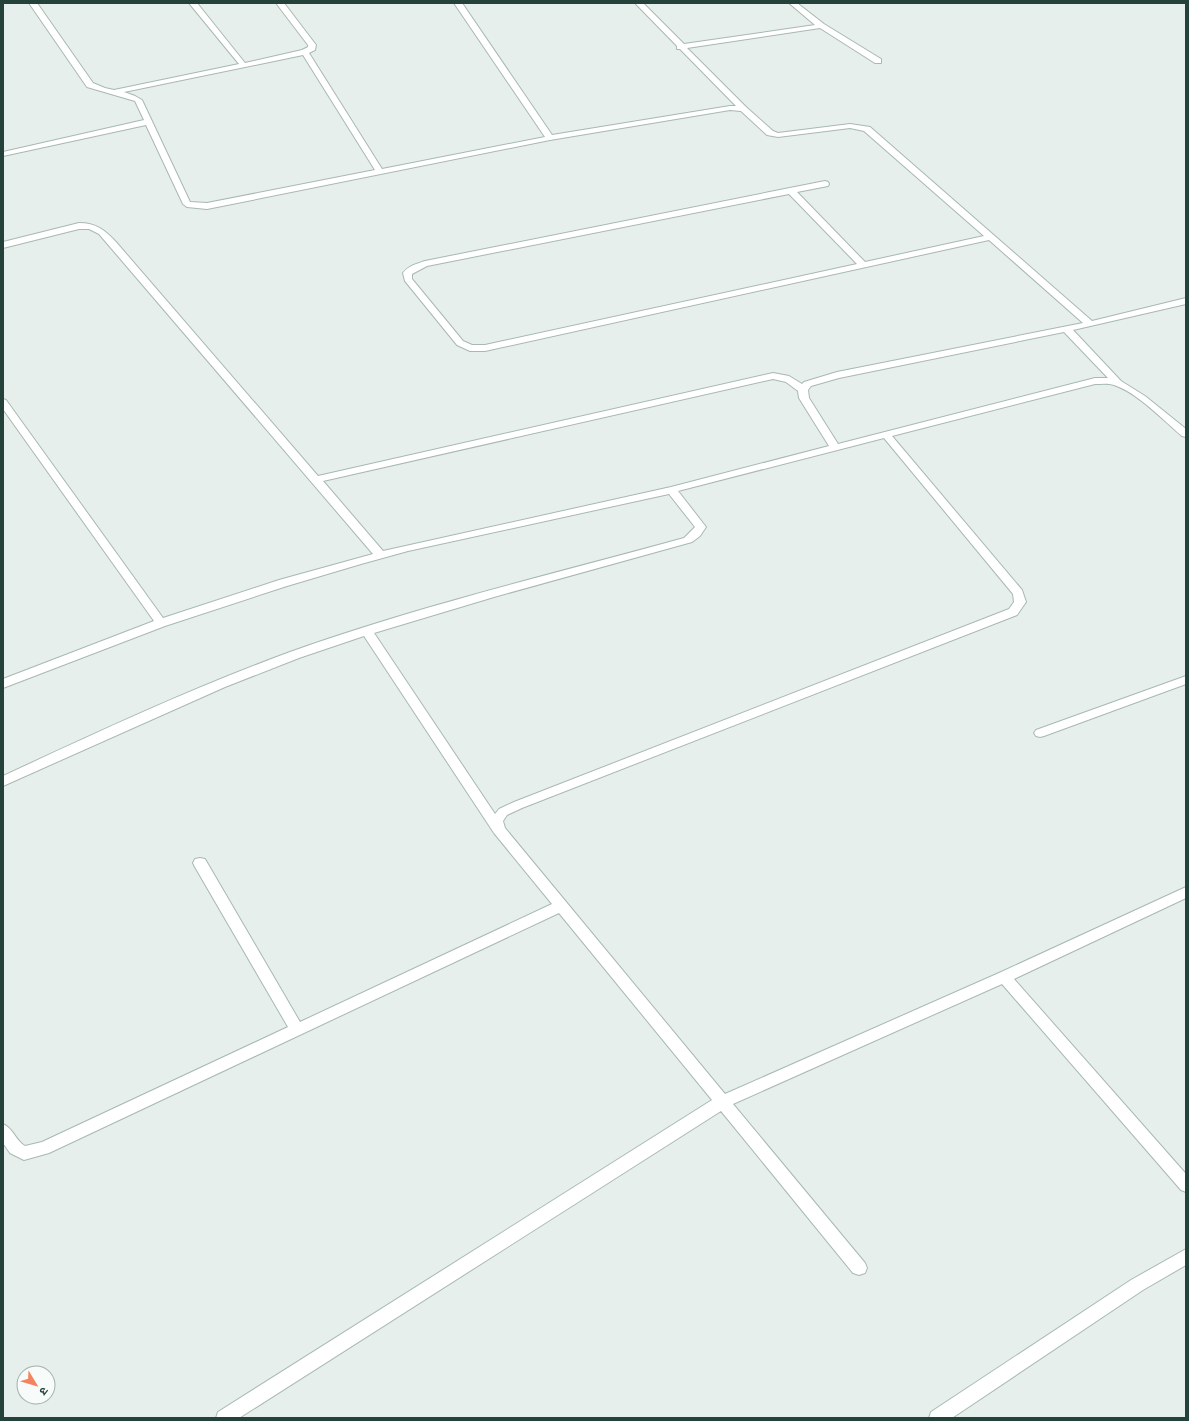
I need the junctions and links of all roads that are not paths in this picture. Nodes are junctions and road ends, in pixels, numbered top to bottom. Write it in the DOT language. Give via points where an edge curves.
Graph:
graph roads {
  1 [pos="33,3"];
  2 [pos="193,3"];
  3 [pos="280,3"];
  4 [pos="458,3"];
  5 [pos="639,3"];
  6 [pos="793,3"];
  7 [pos="821,26"];
  8 [pos="680,46"];
  9 [pos="305,52"];
  10 [pos="878,61"];
  11 [pos="244,66"];
  12 [pos="112,92"];
  13 [pos="743,109"];
  14 [pos="147,122"];
  15 [pos="550,138"];
  16 [pos="3,154"];
  17 [pos="380,172"];
  18 [pos="825,184"];
  19 [pos="791,191"];
  20 [pos="991,237"];
  21 [pos="3,245"];
  22 [pos="863,265"];
  23 [pos="1186,302"];
  24 [pos="1090,324"];
  25 [pos="1066,329"];
  26 [pos="1118,382"];
  27 [pos="803,390"];
  28 [pos="3,402"];
  29 [pos="1186,434"];
  30 [pos="886,435"];
  31 [pos="835,448"];
  32 [pos="315,480"];
  33 [pos="671,490"];
  34 [pos="380,555"];
  35 [pos="161,623"];
  36 [pos="367,632"];
  37 [pos="1186,680"];
  38 [pos="3,684"];
  39 [pos="1040,733"];
  40 [pos="3,781"];
  41 [pos="499,830"];
  42 [pos="200,863"];
  43 [pos="1186,892"];
  44 [pos="561,906"];
  45 [pos="1004,977"];
  46 [pos="296,1029"];
  47 [pos="722,1102"];
  48 [pos="3,1131"];
  49 [pos="1186,1185"];
  50 [pos="1186,1256"];
  51 [pos="859,1268"];
  52 [pos="224,1418"];
  53 [pos="936,1418"];
  1 -- 12 [label="street" via="90,86"];
  2 -- 11 [label="street"];
  3 -- 9 [label="street" via="312,45 312,48"];
  4 -- 15 [label="street"];
  5 -- 8 [label="street"];
  6 -- 7 [label="street"];
  7 -- 8 [label="street"];
  7 -- 10 [label="street"];
  8 -- 13 [label="street"];
  9 -- 11 [label="street"];
  9 -- 17 [label="street"];
  11 -- 12 [label="street"];
  12 -- 14 [label="street" via="138,100"];
  13 -- 15 [label="street" via="730,108"];
  13 -- 20 [label="street" via="770,133 778,135 850,126 867,129"];
  14 -- 16 [label="street"];
  14 -- 17 [label="street" via="187,204 207,206"];
  15 -- 17 [label="street"];
  18 -- 19 [label="street"];
  19 -- 22 [label="street"];
  19 -- 22 [label="street" via="425,264 407,273 408,279 460,343 470,348 485,348"];
  20 -- 22 [label="street"];
  20 -- 24 [label="street"];
  21 -- 32 [label="street" via="79,226 90,225 99,230"];
  23 -- 24 [label="street"];
  24 -- 25 [label="street"];
  25 -- 26 [label="street"];
  25 -- 27 [label="street" via="825,378 807,384"];
  26 -- 29 [label="street"];
  26 -- 30 [label="street" via="1095,381"];
  27 -- 31 [label="street" via="804,398"];
  27 -- 32 [label="street" via="791,380 773,376"];
  28 -- 35 [label="street"];
  30 -- 31 [label="street"];
  30 -- 41 [label="street" via="1018,593 1020,602 1012,612 518,805 503,812 497,821"];
  31 -- 33 [label="street"];
  32 -- 34 [label="street"];
  33 -- 34 [label="street"];
  33 -- 36 [label="street" via="701,527 688,540"];
  34 -- 35 [label="street" via="283,583"];
  35 -- 38 [label="street"];
  36 -- 40 [label="street" via="294,656 195,694"];
  36 -- 41 [label="street"];
  37 -- 39 [label="street"];
  41 -- 44 [label="street"];
  42 -- 46 [label="street"];
  43 -- 45 [label="street"];
  44 -- 46 [label="street"];
  44 -- 47 [label="street"];
  45 -- 47 [label="street"];
  45 -- 49 [label="street"];
  46 -- 48 [label="street" via="44,1148 24,1153 15,1148"];
  47 -- 51 [label="street"];
  47 -- 52 [label="street"];
  50 -- 53 [label="street"];
}
